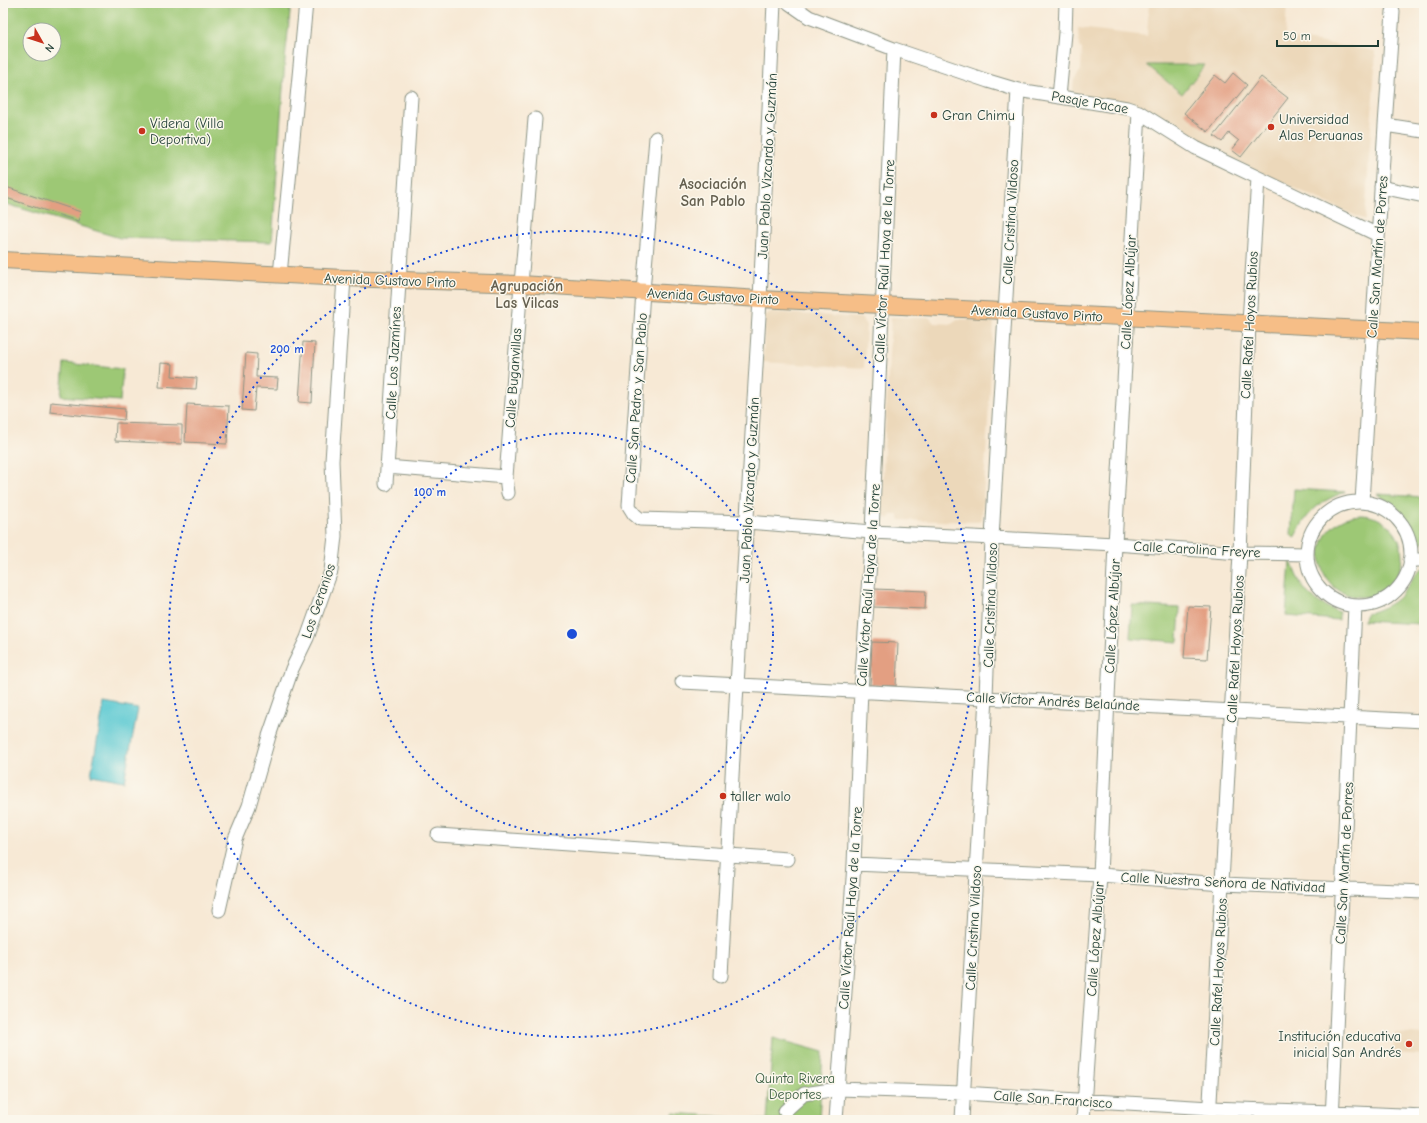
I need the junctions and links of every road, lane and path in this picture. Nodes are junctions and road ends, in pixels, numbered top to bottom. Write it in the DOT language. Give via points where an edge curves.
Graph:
graph roads {
  1 [pos="306,3"];
  2 [pos="774,3"];
  3 [pos="788,3"];
  4 [pos="1066,3"];
  5 [pos="1393,12"];
  6 [pos="894,49"];
  7 [pos="1018,90"];
  8 [pos="411,97"];
  9 [pos="1059,97"];
  10 [pos="1139,112"];
  11 [pos="535,119"];
  12 [pos="1385,125"];
  13 [pos="1424,131"];
  14 [pos="656,138"];
  15 [pos="1258,178"];
  16 [pos="1381,187"];
  17 [pos="1424,196"];
  18 [pos="1378,235"];
  19 [pos="3,260"];
  20 [pos="280,275"];
  21 [pos="344,278"];
  22 [pos="398,280"];
  23 [pos="520,284"];
  24 [pos="643,291"];
  25 [pos="760,299"];
  26 [pos="882,305"];
  27 [pos="1005,311"];
  28 [pos="1127,317"];
  29 [pos="1249,323"];
  30 [pos="1372,329"];
  31 [pos="1424,332"];
  32 [pos="387,466"];
  33 [pos="506,477"];
  34 [pos="386,484"];
  35 [pos="508,493"];
  36 [pos="1362,502"];
  37 [pos="634,514"];
  38 [pos="747,522"];
  39 [pos="872,532"];
  40 [pos="992,538"];
  41 [pos="1115,544"];
  42 [pos="1240,553"];
  43 [pos="1307,554"];
  44 [pos="1410,560"];
  45 [pos="1424,560"];
  46 [pos="1355,606"];
  47 [pos="682,682"];
  48 [pos="737,685"];
  49 [pos="861,690"];
  50 [pos="986,697"];
  51 [pos="1108,704"];
  52 [pos="1231,710"];
  53 [pos="1350,717"];
  54 [pos="1424,720"];
  55 [pos="438,835"];
  56 [pos="728,855"];
  57 [pos="788,859"];
  58 [pos="854,864"];
  59 [pos="976,870"];
  60 [pos="1100,875"];
  61 [pos="1223,884"];
  62 [pos="1343,888"];
  63 [pos="1424,892"];
  64 [pos="219,910"];
  65 [pos="721,976"];
  66 [pos="838,1089"];
  67 [pos="963,1093"];
  68 [pos="1084,1101"];
  69 [pos="785,1111"];
  70 [pos="1210,1114"];
  71 [pos="1332,1116"];
  72 [pos="1424,1116"];
  73 [pos="836,1120"];
  74 [pos="962,1120"];
  75 [pos="1083,1120"];
  1 -- 20 [label="street"];
  2 -- 25 [label="street, Juan Pablo Vizcardo y Guzmán"];
  3 -- 6 [label="street, Pasaje Pacae" via="810,16"];
  4 -- 9 [label="street"];
  5 -- 12 [label="street, Calle San Martín de Porres"];
  6 -- 7 [label="street, Pasaje Pacae"];
  6 -- 26 [label="street, Calle Víctor Raúl Haya de la Torre"];
  7 -- 9 [label="street, Pasaje Pacae"];
  7 -- 27 [label="street, Calle Cristina Vildoso"];
  8 -- 22 [label="street, Calle Los Jazmínes"];
  9 -- 10 [label="street, Pasaje Pacae"];
  10 -- 15 [label="street, Pasaje Pacae" via="1196,148"];
  10 -- 28 [label="street, Calle López Albújar"];
  11 -- 23 [label="street, Calle Buganvillas"];
  12 -- 13 [label="street"];
  12 -- 16 [label="street, Calle San Martín de Porres"];
  14 -- 24 [label="street, Calle San Pedro y San Pablo"];
  15 -- 18 [label="street, Pasaje Pacae"];
  15 -- 29 [label="street, Calle Rafel Hoyos Rubios"];
  16 -- 17 [label="street"];
  16 -- 18 [label="street, Calle San Martín de Porres"];
  18 -- 30 [label="street, Calle San Martín de Porres"];
  19 -- 20 [label="main road, Avenida Gustavo Pinto"];
  20 -- 21 [label="main road, Avenida Gustavo Pinto"];
  21 -- 22 [label="main road, Avenida Gustavo Pinto"];
  21 -- 64 [label="street, Los Geranios" via="332,462 335,536 331,571 292,669 269,736 249,806 235,839"];
  22 -- 23 [label="main road, Avenida Gustavo Pinto"];
  22 -- 32 [label="street, Calle Los Jazmínes"];
  23 -- 24 [label="main road, Avenida Gustavo Pinto"];
  23 -- 33 [label="street, Calle Buganvillas"];
  24 -- 25 [label="main road, Avenida Gustavo Pinto"];
  24 -- 37 [label="street, Calle San Pedro y San Pablo" via="630,506"];
  25 -- 26 [label="main road, Avenida Gustavo Pinto"];
  25 -- 38 [label="street, Juan Pablo Vizcardo y Guzmán"];
  26 -- 27 [label="main road, Avenida Gustavo Pinto"];
  26 -- 39 [label="street, Calle Víctor Raúl Haya de la Torre"];
  27 -- 28 [label="main road, Avenida Gustavo Pinto"];
  27 -- 40 [label="street, Calle Cristina Vildoso"];
  28 -- 29 [label="main road, Avenida Gustavo Pinto"];
  28 -- 41 [label="street, Calle López Albújar"];
  29 -- 30 [label="main road, Avenida Gustavo Pinto"];
  29 -- 42 [label="street, Calle Rafel Hoyos Rubios"];
  30 -- 31 [label="main road, Avenida Gustavo Pinto"];
  30 -- 36 [label="street, Calle San Martín de Porres"];
  32 -- 33 [label="street"];
  32 -- 34 [label="street, Calle Los Jazmínes"];
  33 -- 35 [label="street, Calle Buganvillas"];
  36 -- 43 [label="street" via="1342,505 1324,516 1312,533"];
  36 -- 44 [label="street" via="1383,508 1399,521 1409,539"];
  37 -- 38 [label="street, Calle Carolina Freyre" via="640,519"];
  38 -- 39 [label="street, Calle Carolina Freyre"];
  38 -- 48 [label="street, Juan Pablo Vizcardo y Guzmán"];
  39 -- 40 [label="street, Calle Carolina Freyre"];
  39 -- 49 [label="street, Calle Víctor Raúl Haya de la Torre"];
  40 -- 41 [label="street, Calle Carolina Freyre"];
  40 -- 50 [label="street, Calle Cristina Vildoso"];
  41 -- 42 [label="street, Calle Carolina Freyre"];
  41 -- 51 [label="street, Calle López Albújar"];
  42 -- 43 [label="street, Calle Carolina Freyre"];
  42 -- 52 [label="street, Calle Rafel Hoyos Rubios"];
  43 -- 46 [label="street" via="1311,574 1322,590 1337,601"];
  44 -- 45 [label="street"];
  44 -- 46 [label="street" via="1404,580 1391,595 1374,604"];
  46 -- 53 [label="street, Calle San Martín de Porres"];
  47 -- 48 [label="street, Calle Víctor Andrés Belaúnde"];
  48 -- 49 [label="street, Calle Víctor Andrés Belaúnde"];
  48 -- 56 [label="street, Juan Pablo Vizcardo y Guzmán"];
  49 -- 50 [label="street, Calle Víctor Andrés Belaúnde"];
  49 -- 58 [label="street, Calle Víctor Raúl Haya de la Torre"];
  50 -- 51 [label="street, Calle Víctor Andrés Belaúnde"];
  50 -- 59 [label="street, Calle Cristina Vildoso"];
  51 -- 52 [label="street, Calle Víctor Andrés Belaúnde"];
  51 -- 60 [label="street, Calle López Albújar"];
  52 -- 53 [label="street, Calle Víctor Andrés Belaúnde"];
  52 -- 61 [label="street, Calle Rafel Hoyos Rubios"];
  53 -- 54 [label="street, Calle Víctor Andrés Belaúnde"];
  53 -- 62 [label="street, Calle San Martín de Porres"];
  55 -- 56 [label="street"];
  56 -- 57 [label="street"];
  56 -- 65 [label="street, Juan Pablo Vizcardo y Guzmán"];
  58 -- 59 [label="street, Calle Nuestra Señora de Natividad"];
  58 -- 66 [label="street, Calle Víctor Raúl Haya de la Torre"];
  59 -- 60 [label="street, Calle Nuestra Señora de Natividad"];
  59 -- 67 [label="street, Calle Cristina Vildoso"];
  60 -- 61 [label="street, Calle Nuestra Señora de Natividad"];
  60 -- 68 [label="street, Calle López Albújar"];
  61 -- 62 [label="street, Calle Nuestra Señora de Natividad"];
  61 -- 70 [label="street, Calle Rafel Hoyos Rubios"];
  62 -- 63 [label="street, Calle Nuestra Señora de Natividad"];
  62 -- 71 [label="street, Calle San Martín de Porres"];
  66 -- 67 [label="street, Calle San Francisco"];
  66 -- 69 [label="street, Calle San Francisco" via="804,1094"];
  66 -- 73 [label="street, Calle Víctor Raúl Haya de la Torre"];
  67 -- 68 [label="street, Calle San Francisco"];
  67 -- 74 [label="street, Calle Cristina Vildoso"];
  68 -- 70 [label="street, Calle San Francisco"];
  68 -- 75 [label="street, Calle López Albújar"];
  70 -- 71 [label="street, Calle San Francisco"];
  71 -- 72 [label="street, Calle San Francisco"];
}
